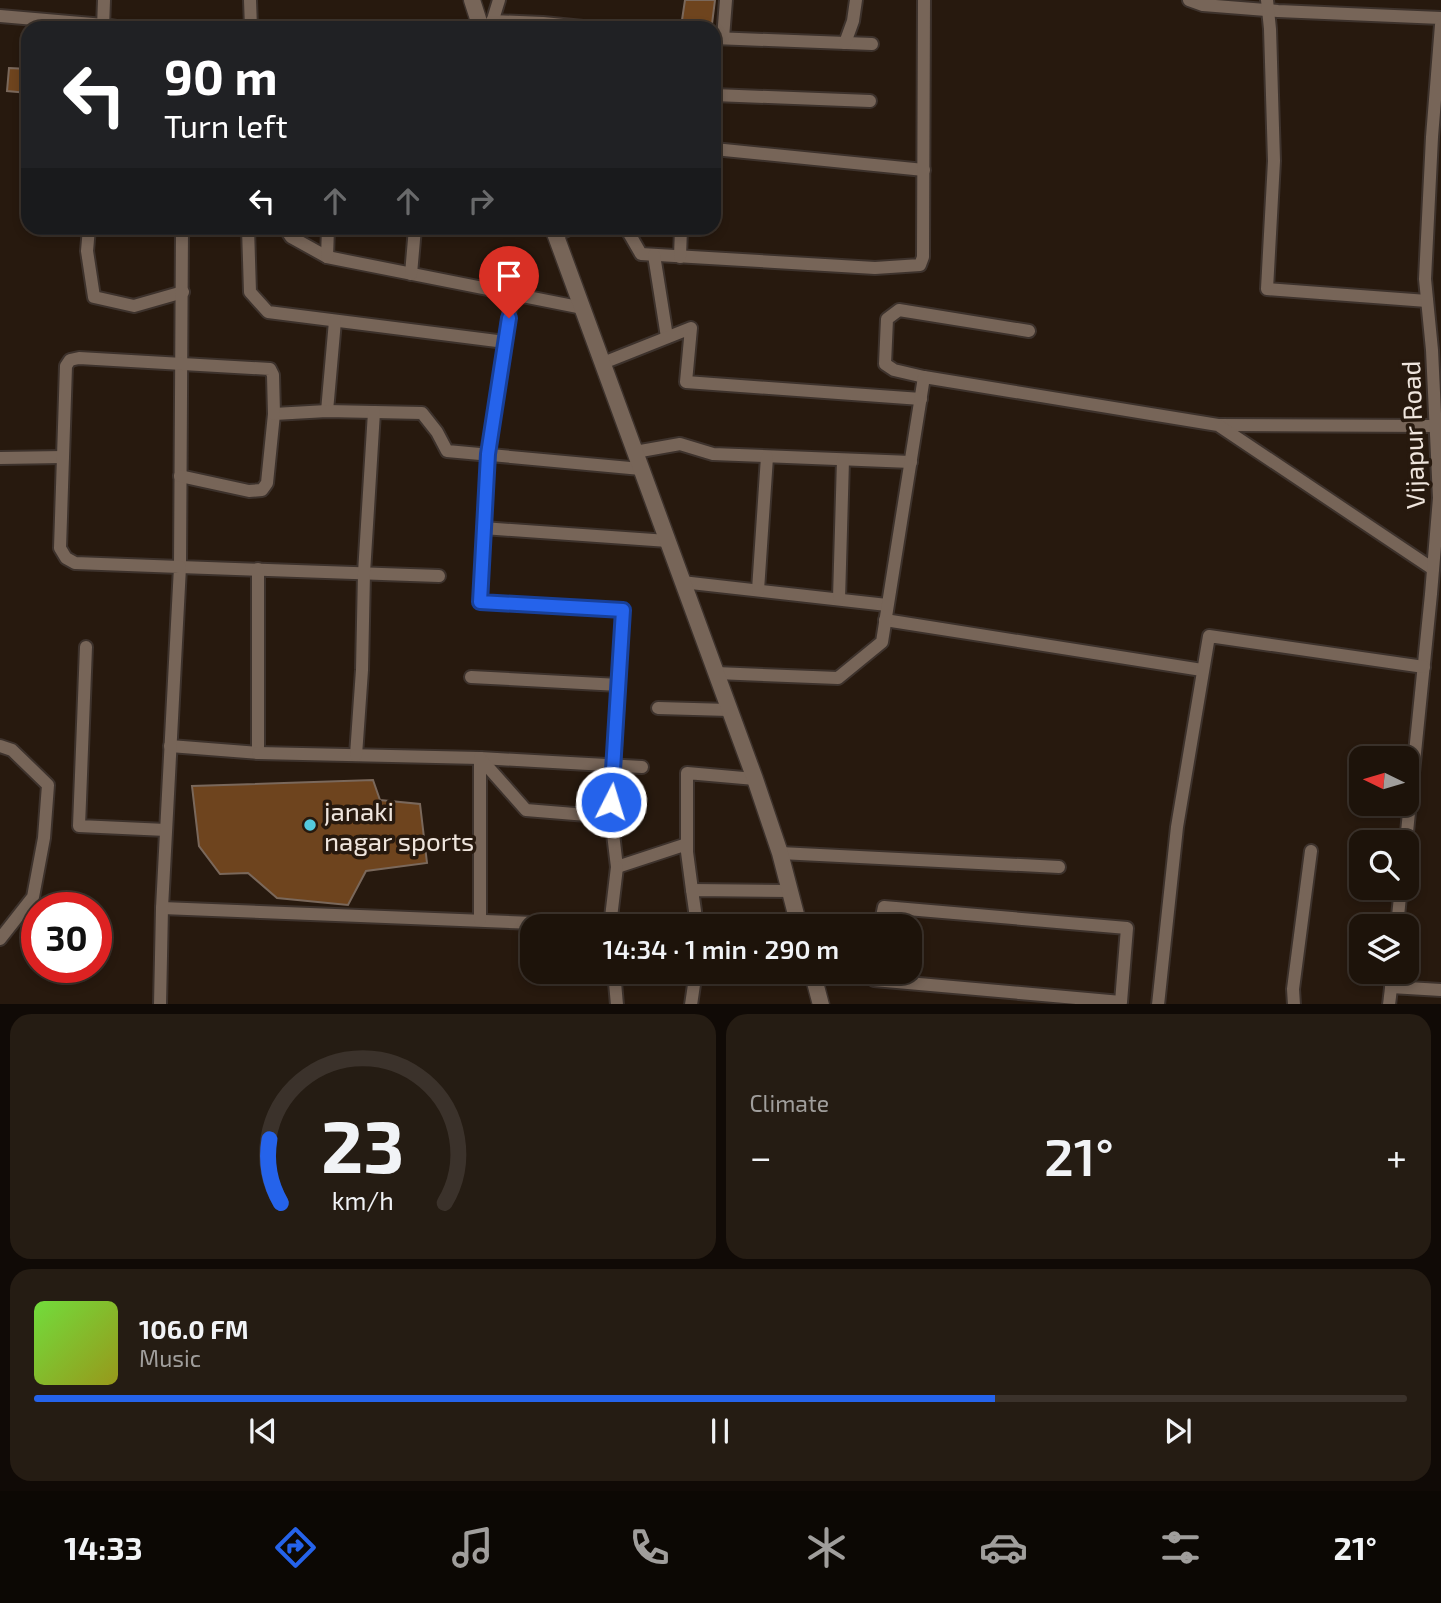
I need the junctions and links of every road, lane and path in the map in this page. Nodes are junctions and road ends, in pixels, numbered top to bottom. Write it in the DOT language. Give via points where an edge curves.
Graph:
graph roads {
  1 [pos="104,0"];
  2 [pos="250,0"];
  3 [pos="472,0"];
  4 [pos="499,0"];
  5 [pos="726,0"];
  6 [pos="856,0"];
  7 [pos="924,0"];
  8 [pos="1189,0"];
  9 [pos="1267,5"];
  10 [pos="0,16"];
  11 [pos="1441,18"];
  12 [pos="52,21"];
  13 [pos="103,21"];
  14 [pos="251,21"];
  15 [pos="485,21"];
  16 [pos="490,21"];
  17 [pos="721,24"];
  18 [pos="1441,25"];
  19 [pos="721,38"];
  20 [pos="1440,42"];
  21 [pos="845,43"];
  22 [pos="872,44"];
  23 [pos="721,95"];
  24 [pos="870,101"];
  25 [pos="721,150"];
  26 [pos="923,170"];
  27 [pos="88,235"];
  28 [pos="182,235"];
  29 [pos="248,235"];
  30 [pos="290,235"];
  31 [pos="328,235"];
  32 [pos="414,235"];
  33 [pos="561,235"];
  34 [pos="630,235"];
  35 [pos="681,235"];
  36 [pos="654,255"];
  37 [pos="327,257"];
  38 [pos="680,257"];
  39 [pos="411,274"];
  40 [pos="183,292"];
  41 [pos="512,294"];
  42 [pos="1427,301"];
  43 [pos="583,308"];
  44 [pos="335,321"];
  45 [pos="1029,331"];
  46 [pos="667,337"];
  47 [pos="505,342"];
  48 [pos="603,363"];
  49 [pos="182,364"];
  50 [pos="925,377"];
  51 [pos="921,399"];
  52 [pos="327,411"];
  53 [pos="374,412"];
  54 [pos="274,414"];
  55 [pos="1218,425"];
  56 [pos="1436,426"];
  57 [pos="635,452"];
  58 [pos="488,454"];
  59 [pos="63,457"];
  60 [pos="767,457"];
  61 [pos="0,458"];
  62 [pos="843,460"];
  63 [pos="911,462"];
  64 [pos="641,469"];
  65 [pos="180,476"];
  66 [pos="1440,499"];
  67 [pos="483,528"];
  68 [pos="668,541"];
  69 [pos="180,567"];
  70 [pos="258,569"];
  71 [pos="1433,569"];
  72 [pos="363,573"];
  73 [pos="439,576"];
  74 [pos="682,582"];
  75 [pos="758,590"];
  76 [pos="839,599"];
  77 [pos="887,605"];
  78 [pos="885,620"];
  79 [pos="86,647"];
  80 [pos="1424,667"];
  81 [pos="1202,670"];
  82 [pos="716,673"];
  83 [pos="471,677"];
  84 [pos="619,685"];
  85 [pos="658,708"];
  86 [pos="729,710"];
  87 [pos="0,746"];
  88 [pos="170,746"];
  89 [pos="258,752"];
  90 [pos="356,755"];
  91 [pos="480,758"];
  92 [pos="614,765"];
  93 [pos="642,767"];
  94 [pos="755,779"];
  95 [pos="611,817"];
  96 [pos="166,830"];
  97 [pos="1407,830"];
  98 [pos="687,844"];
  99 [pos="1311,851"];
  100 [pos="780,853"];
  101 [pos="617,867"];
  102 [pos="1059,867"];
  103 [pos="692,890"];
  104 [pos="790,891"];
  105 [pos="162,908"];
  106 [pos="611,914"];
  107 [pos="695,914"];
  108 [pos="797,914"];
  109 [pos="883,914"];
  110 [pos="480,920"];
  111 [pos="520,922"];
  112 [pos="0,939"];
  113 [pos="615,984"];
  114 [pos="694,984"];
  115 [pos="817,984"];
  116 [pos="919,984"];
  117 [pos="1391,984"];
  118 [pos="1391,987"];
  119 [pos="1441,989"];
  120 [pos="160,1004"];
  121 [pos="617,1004"];
  122 [pos="691,1004"];
  123 [pos="821,1004"];
  124 [pos="1158,1004"];
  125 [pos="1294,1004"];
  126 [pos="1389,1004"];
  1 -- 13 [label="street"];
  2 -- 14 [label="street"];
  3 -- 15 [label="street"];
  4 -- 16 [label="street"];
  5 -- 17 [label="street"];
  6 -- 21 [label="street"];
  7 -- 26 [label="street"];
  8 -- 9 [label="street" via="1203,5"];
  9 -- 11 [label="street"];
  9 -- 42 [label="street" via="1274,161 1267,289"];
  10 -- 12 [label="street"];
  18 -- 20 [label="street, Vijapur Road"];
  19 -- 21 [label="street"];
  20 -- 42 [label="street, Vijapur Road"];
  21 -- 22 [label="street"];
  23 -- 24 [label="street"];
  25 -- 26 [label="street"];
  26 -- 38 [label="street" via="920,265 875,268"];
  27 -- 40 [label="street" via="94,297 134,306"];
  28 -- 40 [label="street"];
  29 -- 44 [label="street" via="250,292 268,312"];
  30 -- 37 [label="street"];
  31 -- 37 [label="street"];
  32 -- 39 [label="street"];
  33 -- 43 [label="street"];
  34 -- 36 [label="street" via="641,254"];
  35 -- 38 [label="street"];
  36 -- 38 [label="street"];
  36 -- 46 [label="street"];
  37 -- 39 [label="street"];
  39 -- 41 [label="street"];
  40 -- 49 [label="street"];
  41 -- 43 [label="street"];
  41 -- 47 [label="street"];
  42 -- 56 [label="street, Vijapur Road"];
  43 -- 48 [label="street"];
  44 -- 47 [label="street"];
  44 -- 52 [label="street"];
  45 -- 50 [label="street" via="899,310 887,319 886,364"];
  46 -- 48 [label="street"];
  46 -- 51 [label="street" via="691,328 686,383"];
  47 -- 58 [label="street"];
  48 -- 57 [label="street"];
  49 -- 54 [label="street" via="270,369"];
  49 -- 59 [label="street" via="70,360 66,366"];
  49 -- 65 [label="street"];
  50 -- 51 [label="street"];
  50 -- 55 [label="street"];
  51 -- 63 [label="street"];
  52 -- 53 [label="street"];
  52 -- 54 [label="street"];
  53 -- 58 [label="street" via="422,413 447,451"];
  53 -- 72 [label="street"];
  54 -- 65 [label="street" via="267,483 262,490"];
  55 -- 56 [label="street"];
  55 -- 71 [label="street"];
  56 -- 66 [label="street, Vijapur Road"];
  57 -- 60 [label="street" via="680,444 713,454"];
  57 -- 64 [label="street"];
  58 -- 64 [label="street"];
  58 -- 67 [label="street"];
  59 -- 61 [label="street"];
  59 -- 69 [label="street" via="60,548 66,558 75,563"];
  60 -- 62 [label="street"];
  60 -- 75 [label="street"];
  62 -- 63 [label="street"];
  62 -- 76 [label="street"];
  63 -- 77 [label="street"];
  64 -- 68 [label="street"];
  65 -- 69 [label="street"];
  66 -- 71 [label="street, Vijapur Road"];
  67 -- 68 [label="street"];
  67 -- 84 [label="street" via="480,602 623,610"];
  68 -- 74 [label="street"];
  69 -- 70 [label="street"];
  69 -- 88 [label="street"];
  70 -- 72 [label="street"];
  70 -- 89 [label="street"];
  71 -- 80 [label="street, Vijapur Road"];
  72 -- 73 [label="street"];
  72 -- 90 [label="street"];
  74 -- 75 [label="street"];
  74 -- 82 [label="street"];
  75 -- 76 [label="street"];
  76 -- 77 [label="street"];
  77 -- 78 [label="street"];
  78 -- 81 [label="street"];
  78 -- 82 [label="street" via="881,642 838,678"];
  79 -- 96 [label="street" via="79,826"];
  80 -- 81 [label="street" via="1209,636"];
  80 -- 97 [label="street, Vijapur Road"];
  81 -- 124 [label="street" via="1177,827"];
  82 -- 86 [label="street"];
  83 -- 84 [label="street"];
  84 -- 92 [label="street"];
  85 -- 86 [label="street"];
  86 -- 94 [label="street"];
  87 -- 112 [label="street" via="12,750 48,785 33,897"];
  88 -- 89 [label="street"];
  88 -- 96 [label="street"];
  89 -- 90 [label="street"];
  90 -- 91 [label="street"];
  91 -- 92 [label="street"];
  91 -- 95 [label="street" via="526,810"];
  91 -- 110 [label="street"];
  92 -- 93 [label="street"];
  92 -- 95 [label="street"];
  94 -- 98 [label="street" via="687,773"];
  94 -- 100 [label="street"];
  95 -- 101 [label="street"];
  96 -- 105 [label="street"];
  98 -- 101 [label="street"];
  98 -- 103 [label="street"];
  99 -- 125 [label="street"];
  100 -- 102 [label="street"];
  100 -- 104 [label="street"];
  101 -- 106 [label="street"];
  103 -- 104 [label="street"];
  103 -- 107 [label="street"];
  104 -- 108 [label="street"];
  105 -- 110 [label="street"];
  105 -- 120 [label="street"];
  109 -- 116 [label="street" via="884,907 1127,928 1121,1002"];
  110 -- 111 [label="street"];
  113 -- 121 [label="street"];
  114 -- 122 [label="street"];
  115 -- 123 [label="street"];
  117 -- 118 [label="street"];
  118 -- 119 [label="street"];
  118 -- 126 [label="street"];
}
